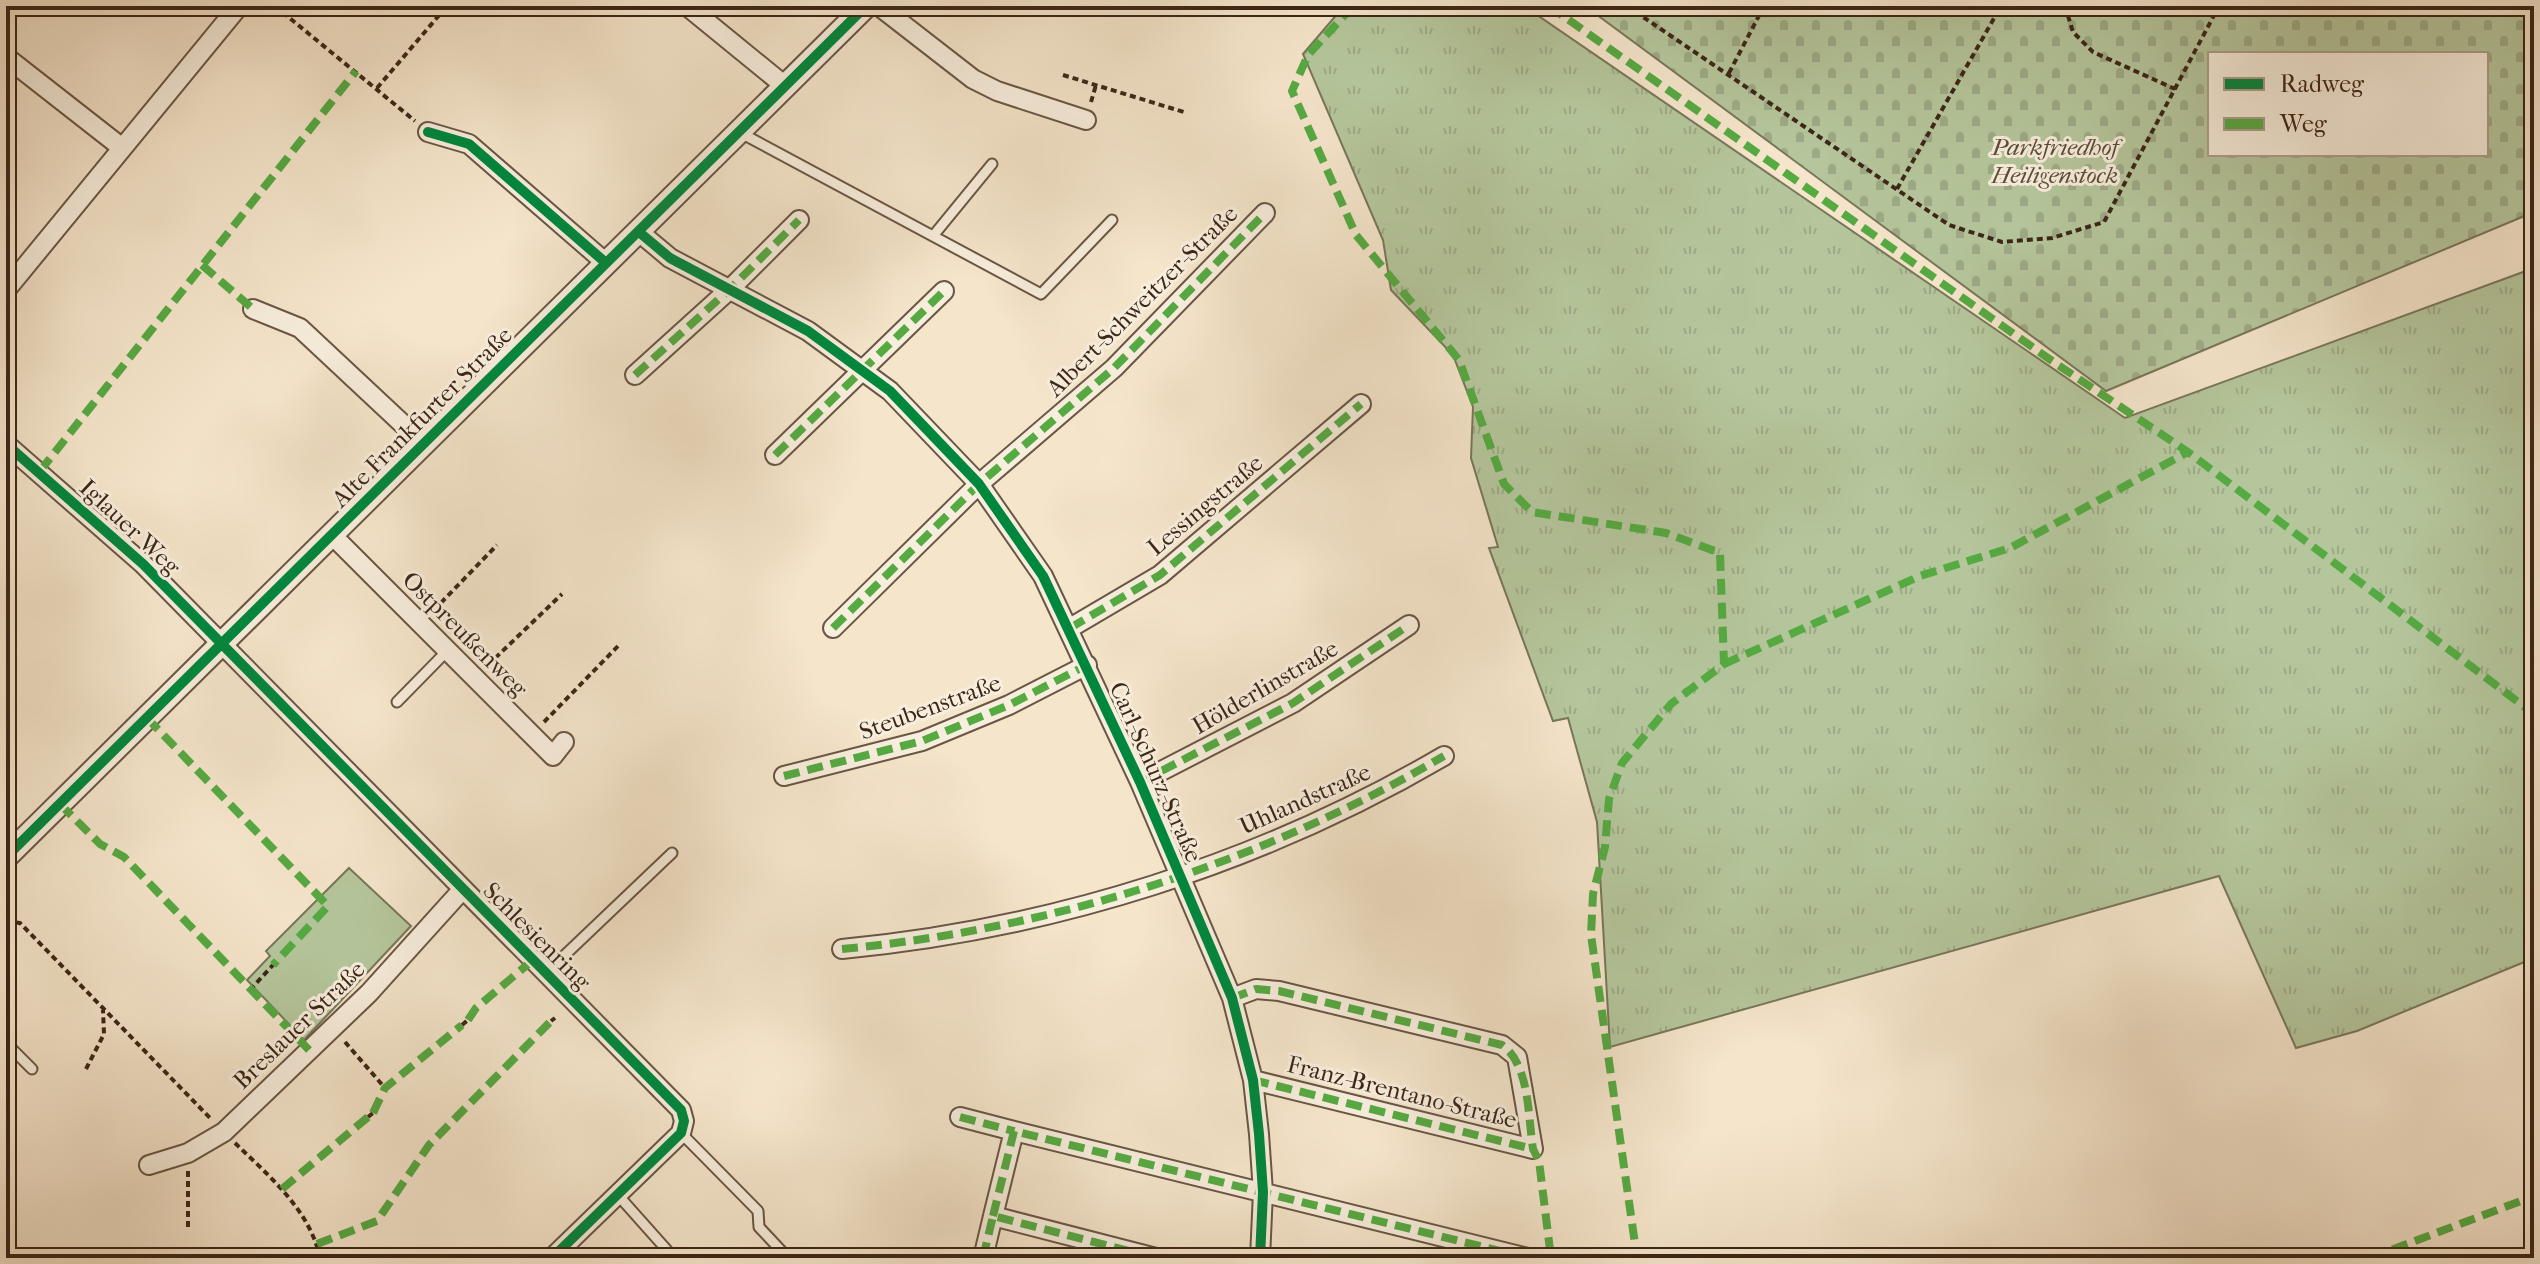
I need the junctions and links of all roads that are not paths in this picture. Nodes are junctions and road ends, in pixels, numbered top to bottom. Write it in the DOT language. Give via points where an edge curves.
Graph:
graph roads {
  1 [pos="239,6"];
  2 [pos="687,6"];
  3 [pos="866,6"];
  4 [pos="879,6"];
  5 [pos="6,57"];
  6 [pos="785,86"];
  7 [pos="1086,120"];
  8 [pos="428,132"];
  9 [pos="739,132"];
  10 [pos="121,147"];
  11 [pos="992,164"];
  12 [pos="1265,213"];
  13 [pos="799,220"];
  14 [pos="1112,220"];
  15 [pos="639,232"];
  16 [pos="933,236"];
  17 [pos="606,263"];
  18 [pos="730,289"];
  19 [pos="6,290"];
  20 [pos="944,291"];
  21 [pos="253,309"];
  22 [pos="863,369"];
  23 [pos="635,375"];
  24 [pos="1361,404"];
  25 [pos="423,443"];
  26 [pos="6,444"];
  27 [pos="775,455"];
  28 [pos="979,484"];
  29 [pos="331,534"];
  30 [pos="1409,625"];
  31 [pos="833,628"];
  32 [pos="1070,628"];
  33 [pos="222,644"];
  34 [pos="448,650"];
  35 [pos="1087,665"];
  36 [pos="397,702"];
  37 [pos="564,742"];
  38 [pos="1444,756"];
  39 [pos="784,776"];
  40 [pos="1140,782"];
  41 [pos="672,853"];
  42 [pos="6,857"];
  43 [pos="1180,875"];
  44 [pos="462,890"];
  45 [pos="842,949"];
  46 [pos="546,973"];
  47 [pos="1232,998"];
  48 [pos="6,1043"];
  49 [pos="32,1069"];
  50 [pos="1253,1080"];
  51 [pos="960,1117"];
  52 [pos="1014,1131"];
  53 [pos="681,1133"];
  54 [pos="149,1165"];
  55 [pos="1263,1192"];
  56 [pos="617,1194"];
  57 [pos="993,1216"];
  58 [pos="552,1258"];
  59 [pos="674,1258"];
  60 [pos="788,1258"];
  61 [pos="983,1258"];
  62 [pos="1156,1258"];
  63 [pos="1260,1258"];
  64 [pos="1528,1258"];
  1 -- 10 [label="street"];
  2 -- 6 [label="street"];
  3 -- 6 [label="street, Alte Frankfurter Straße"];
  4 -- 7 [label="street" via="973,79"];
  5 -- 10 [label="street"];
  6 -- 9 [label="street, Alte Frankfurter Straße"];
  8 -- 17 [label="street" via="469,144"];
  9 -- 15 [label="street, Alte Frankfurter Straße"];
  9 -- 16 [label="lane"];
  10 -- 19 [label="street"];
  11 -- 16 [label="lane"];
  12 -- 28 [label="street, Albert-Schweitzer-Straße" via="1114,368"];
  13 -- 18 [label="street"];
  14 -- 16 [label="lane" via="1041,294"];
  15 -- 17 [label="street, Alte Frankfurter Straße"];
  15 -- 18 [label="street, Carl-Schurz-Straße" via="670,258"];
  17 -- 25 [label="street, Alte Frankfurter Straße"];
  18 -- 22 [label="street, Carl-Schurz-Straße" via="808,331"];
  18 -- 23 [label="street"];
  20 -- 22 [label="street"];
  21 -- 25 [label="street" via="300,328"];
  22 -- 27 [label="street"];
  22 -- 28 [label="street, Carl-Schurz-Straße"];
  24 -- 32 [label="street, Lessingstraße" via="1160,575"];
  25 -- 29 [label="street, Alte Frankfurter Straße"];
  26 -- 33 [label="street, Iglauer Weg" via="106,530"];
  28 -- 31 [label="street, Albert-Schweitzer-Straße"];
  28 -- 32 [label="street, Carl-Schurz-Straße" via="1043,576"];
  29 -- 33 [label="street, Alte Frankfurter Straße"];
  29 -- 34 [label="street, Ostpreußenweg"];
  30 -- 40 [label="street, Hölderlinstraße" via="1293,703"];
  32 -- 35 [label="street, Carl-Schurz-Straße"];
  33 -- 42 [label="street, Alte Frankfurter Straße"];
  33 -- 44 [label="street, Schlesienring"];
  34 -- 36 [label="lane"];
  34 -- 37 [label="street, Ostpreußenweg" via="553,756"];
  35 -- 39 [label="street, Steubenstraße" via="922,741"];
  35 -- 40 [label="street, Carl-Schurz-Straße"];
  38 -- 43 [label="street, Uhlandstraße" via="1316,824"];
  40 -- 43 [label="street, Carl-Schurz-Straße"];
  41 -- 46 [label="lane"];
  43 -- 45 [label="street, Uhlandstraße" via="1007,925"];
  43 -- 47 [label="street, Carl-Schurz-Straße"];
  44 -- 46 [label="street, Schlesienring"];
  44 -- 54 [label="street, Breslauer Straße" via="333,1028 224,1132 188,1153"];
  46 -- 53 [label="street, Schlesienring" via="674,1101 684,1121"];
  47 -- 50 [label="street, Carl-Schurz-Straße"];
  47 -- 50 [label="street, Franz-Brentano-Straße" via="1256,989 1279,991 1502,1045 1517,1057 1533,1149"];
  48 -- 49 [label="lane"];
  50 -- 55 [label="street, Carl-Schurz-Straße"];
  51 -- 52 [label="street"];
  52 -- 55 [label="street"];
  52 -- 57 [label="street"];
  53 -- 56 [label="street"];
  53 -- 60 [label="lane" via="758,1211 759,1227"];
  55 -- 63 [label="street, Carl-Schurz-Straße"];
  55 -- 64 [label="street"];
  56 -- 58 [label="street"];
  56 -- 59 [label="lane"];
  57 -- 61 [label="street"];
  57 -- 62 [label="street"];
}
